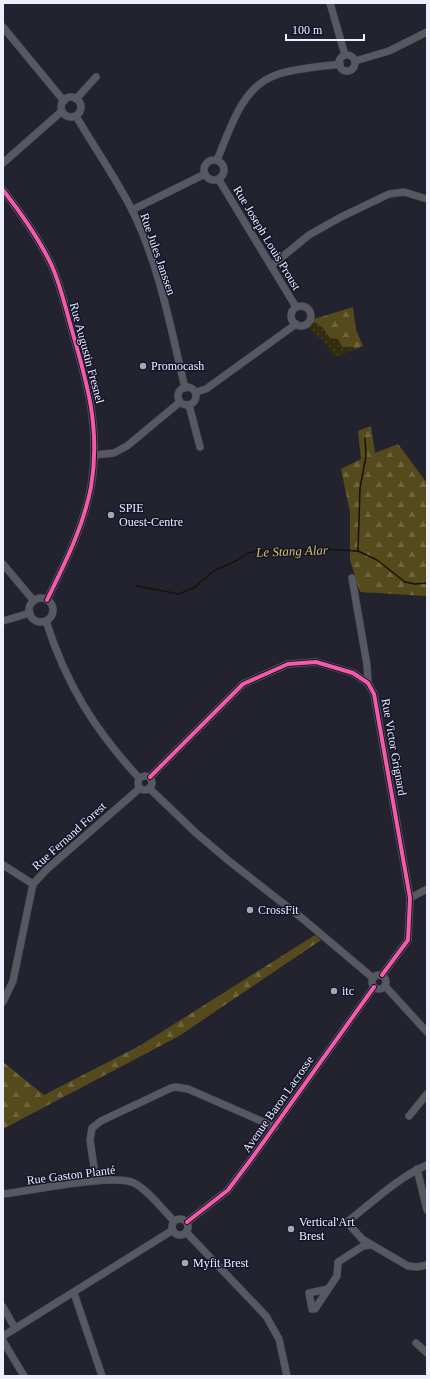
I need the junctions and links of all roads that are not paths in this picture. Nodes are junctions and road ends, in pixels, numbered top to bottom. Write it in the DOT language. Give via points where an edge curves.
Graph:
graph roads {
  1 [pos="330,3"];
  2 [pos="3,27"];
  3 [pos="427,32"];
  4 [pos="345,55"];
  5 [pos="355,61"];
  6 [pos="340,64"];
  7 [pos="96,77"];
  8 [pos="76,99"];
  9 [pos="64,101"];
  10 [pos="62,112"];
  11 [pos="76,116"];
  12 [pos="217,160"];
  13 [pos="3,163"];
  14 [pos="205,174"];
  15 [pos="219,180"];
  16 [pos="3,190"];
  17 [pos="427,199"];
  18 [pos="132,210"];
  19 [pos="271,266"];
  20 [pos="296,307"];
  21 [pos="296,324"];
  22 [pos="185,388"];
  23 [pos="196,392"];
  24 [pos="180,402"];
  25 [pos="189,406"];
  26 [pos="200,447"];
  27 [pos="95,455"];
  28 [pos="3,564"];
  29 [pos="352,578"];
  30 [pos="47,600"];
  31 [pos="34,601"];
  32 [pos="30,612"];
  33 [pos="3,621"];
  34 [pos="46,621"];
  35 [pos="368,683"];
  36 [pos="139,778"];
  37 [pos="150,778"];
  38 [pos="140,788"];
  39 [pos="149,788"];
  40 [pos="3,865"];
  41 [pos="33,884"];
  42 [pos="427,889"];
  43 [pos="410,898"];
  44 [pos="382,975"];
  45 [pos="373,978"];
  46 [pos="385,986"];
  47 [pos="374,987"];
  48 [pos="3,1002"];
  49 [pos="427,1032"];
  50 [pos="427,1094"];
  51 [pos="409,1116"];
  52 [pos="275,1127"];
  53 [pos="427,1165"];
  54 [pos="417,1169"];
  55 [pos="96,1181"];
  56 [pos="3,1194"];
  57 [pos="427,1210"];
  58 [pos="174,1221"];
  59 [pos="187,1222"];
  60 [pos="173,1230"];
  61 [pos="186,1232"];
  62 [pos="370,1245"];
  63 [pos="427,1265"];
  64 [pos="328,1289"];
  65 [pos="74,1293"];
  66 [pos="3,1306"];
  67 [pos="15,1328"];
  68 [pos="3,1336"];
  69 [pos="3,1341"];
  70 [pos="416,1343"];
  71 [pos="427,1353"];
  72 [pos="24,1376"];
  73 [pos="102,1376"];
  74 [pos="287,1376"];
  1 -- 4 [label="street"];
  2 -- 9 [label="street"];
  3 -- 5 [label="street" via="389,51"];
  4 -- 5 [label="street"];
  4 -- 6 [label="street"];
  5 -- 6 [label="street" via="353,68 349,70 344,70"];
  6 -- 12 [label="street" via="277,75 256,87 242,106"];
  7 -- 8 [label="street"];
  8 -- 9 [label="street"];
  8 -- 11 [label="street" via="81,107"];
  9 -- 10 [label="street"];
  10 -- 11 [label="street" via="67,116"];
  10 -- 13 [label="street"];
  11 -- 18 [label="street, Rue Jules Janssen"];
  12 -- 14 [label="street" via="206,164"];
  12 -- 15 [label="street" via="225,169"];
  14 -- 15 [label="street" via="211,180"];
  14 -- 18 [label="street"];
  15 -- 19 [label="street, Rue Joseph Louis Proust"];
  16 -- 27 [label="street, Rue Augustin Fresnel" via="33,230 57,280 90,394"];
  17 -- 19 [label="street" via="404,192 395,193 341,217 309,235"];
  18 -- 22 [label="street, Rue Jules Janssen" via="149,254"];
  19 -- 20 [label="street, Rue Joseph Louis Proust"];
  20 -- 21 [label="street" via="292,316"];
  20 -- 21 [label="street" via="306,306 311,314 308,323 300,326"];
  21 -- 23 [label="street" via="206,389"];
  22 -- 23 [label="street"];
  22 -- 24 [label="street" via="179,392"];
  23 -- 25 [label="street" via="195,402"];
  24 -- 25 [label="street"];
  24 -- 27 [label="street" via="127,446 114,452"];
  25 -- 26 [label="street"];
  27 -- 30 [label="street, Rue Augustin Fresnel" via="91,488 80,530"];
  28 -- 31 [label="street"];
  29 -- 35 [label="street, Rue Victor Grignard"];
  30 -- 31 [label="street" via="40,598"];
  30 -- 34 [label="street" via="52,605 53,612"];
  31 -- 32 [label="street" via="30,606"];
  32 -- 33 [label="street"];
  32 -- 34 [label="street" via="36,620"];
  34 -- 36 [label="street" via="62,668 87,713 111,747"];
  35 -- 37 [label="street" via="353,673 316,662 288,664 243,684"];
  35 -- 43 [label="street, Rue Victor Grignard" via="374,694"];
  36 -- 37 [label="street" via="146,775"];
  36 -- 38 [label="street"];
  37 -- 39 [label="street" via="152,784"];
  38 -- 39 [label="street"];
  38 -- 41 [label="street, Rue Fernand Forest"];
  39 -- 45 [label="street" via="229,861"];
  40 -- 41 [label="street"];
  41 -- 48 [label="street, Rue Fernand Forest" via="13,981"];
  42 -- 43 [label="street"];
  43 -- 44 [label="street, Rue Victor Grignard" via="408,940"];
  44 -- 45 [label="street" via="378,974"];
  44 -- 46 [label="street" via="387,981"];
  45 -- 47 [label="street"];
  46 -- 47 [label="street" via="380,989"];
  46 -- 49 [label="street"];
  47 -- 52 [label="street, Avenue Baron Lacrosse"];
  50 -- 51 [label="street"];
  52 -- 55 [label="street" via="188,1089 171,1088 101,1121 92,1128 90,1140"];
  52 -- 59 [label="street, Avenue Baron Lacrosse" via="228,1190"];
  53 -- 54 [label="street"];
  54 -- 57 [label="street"];
  54 -- 62 [label="street" via="347,1222"];
  55 -- 56 [label="street, Rue Gaston Planté"];
  55 -- 58 [label="street, Rue Gaston Planté" via="118,1179 135,1184"];
  58 -- 59 [label="street" via="179,1218"];
  58 -- 60 [label="street"];
  59 -- 61 [label="street"];
  60 -- 61 [label="street" via="178,1234"];
  60 -- 65 [label="street"];
  61 -- 74 [label="street" via="266,1316 279,1339"];
  62 -- 63 [label="street" via="408,1266"];
  62 -- 64 [label="street" via="363,1246 338,1262 337,1276"];
  65 -- 67 [label="street"];
  65 -- 73 [label="street"];
  66 -- 67 [label="street"];
  67 -- 68 [label="street"];
  69 -- 72 [label="street"];
  70 -- 71 [label="street"];
}
